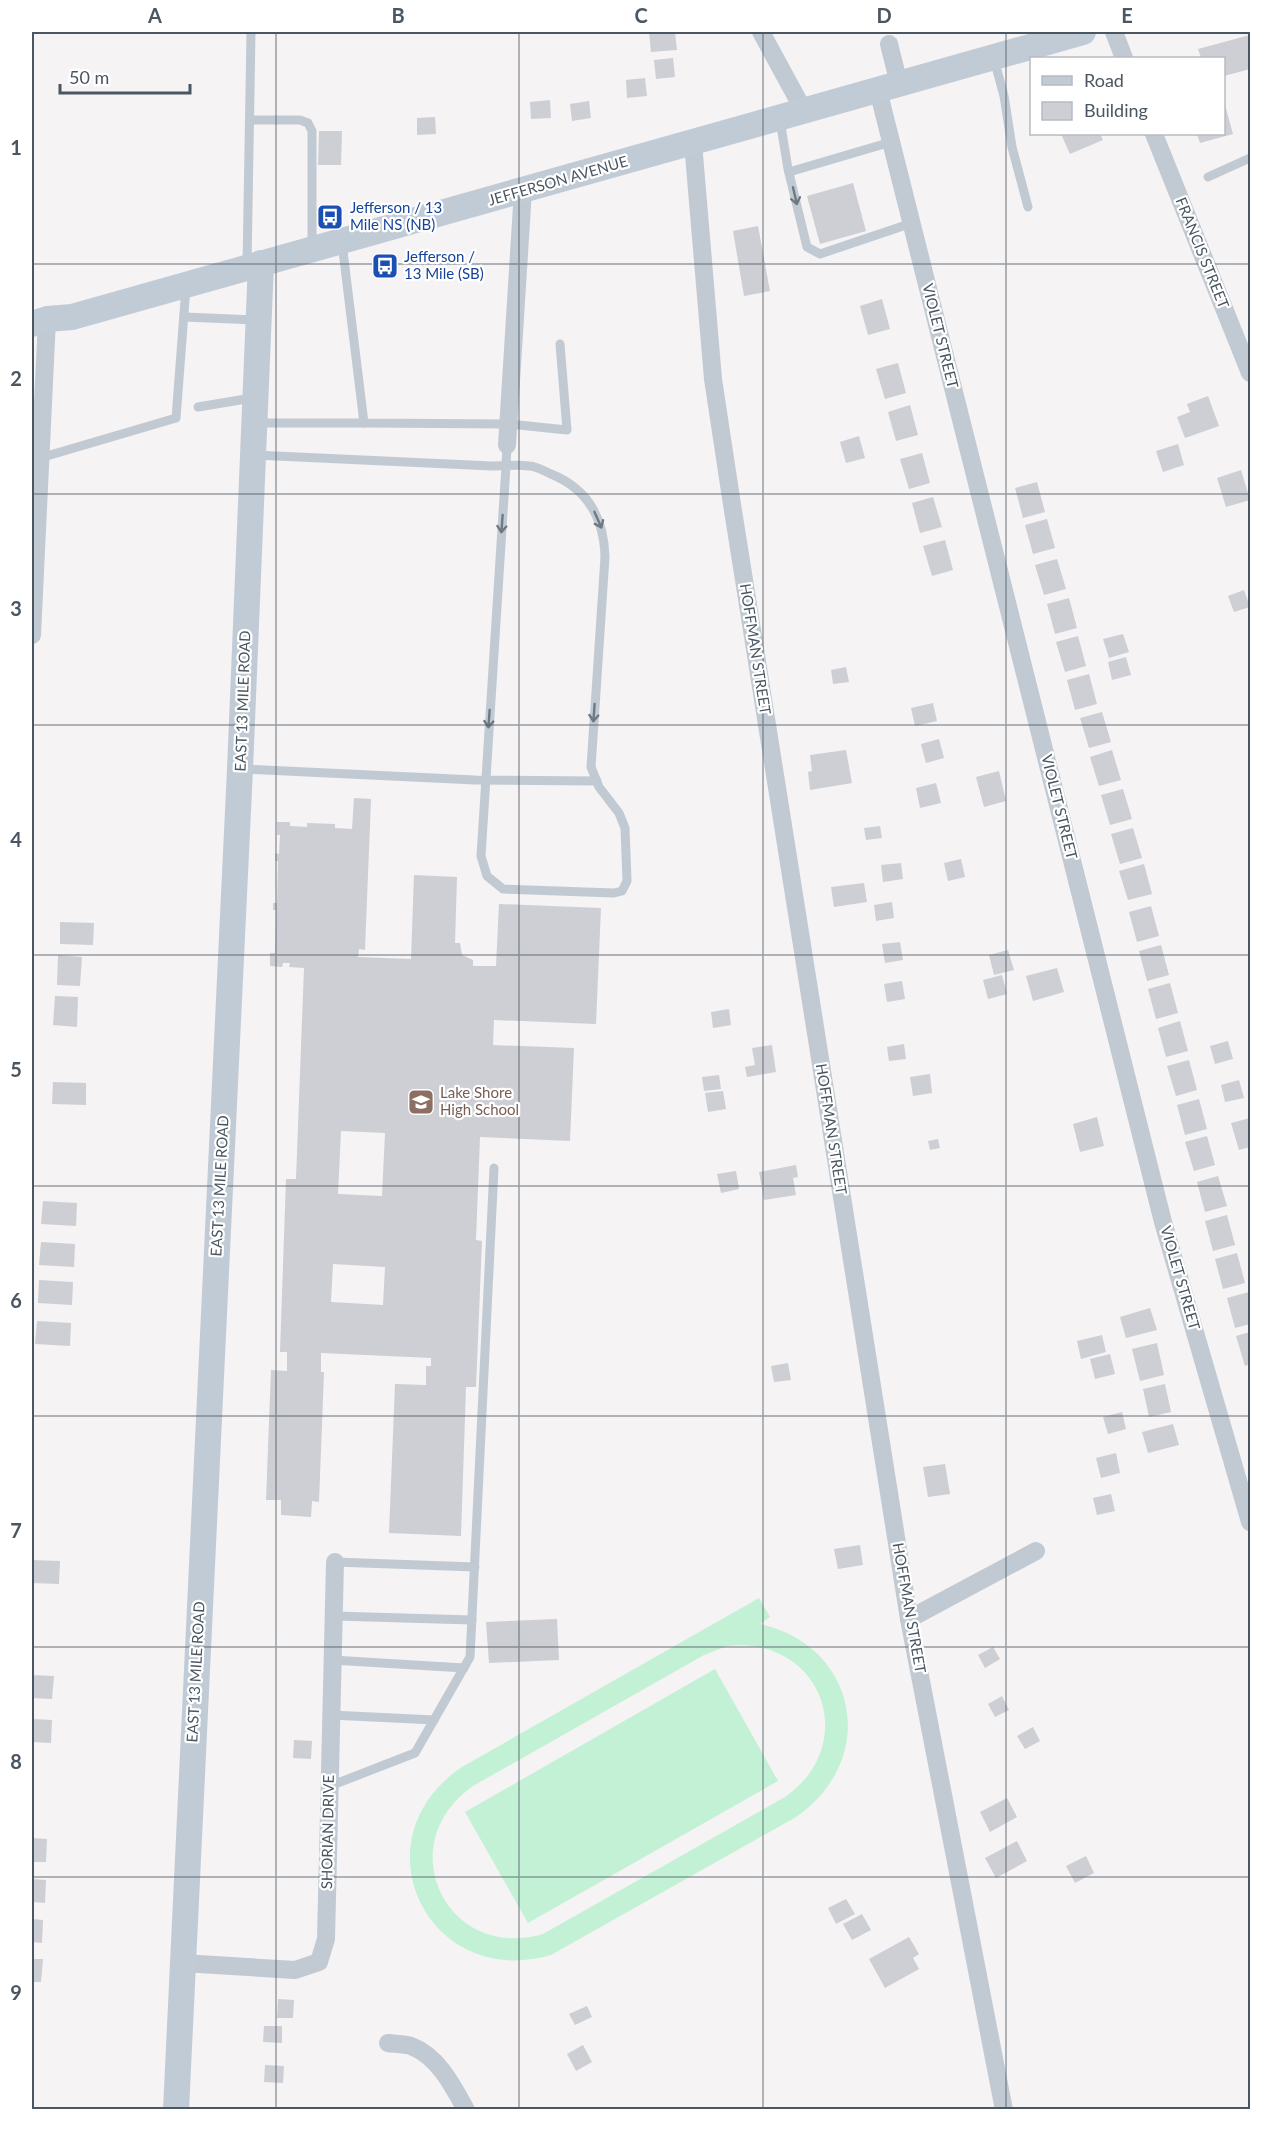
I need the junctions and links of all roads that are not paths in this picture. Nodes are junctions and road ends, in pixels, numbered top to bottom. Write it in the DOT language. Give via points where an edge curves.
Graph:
graph roads {
  1 [pos="251,32"];
  2 [pos="760,32"];
  3 [pos="1083,32"];
  4 [pos="1114,32"];
  5 [pos="889,44"];
  6 [pos="993,57"];
  7 [pos="1124,57"];
  8 [pos="888,87"];
  9 [pos="804,111"];
  10 [pos="780,118"];
  11 [pos="250,120"];
  12 [pos="1155,135"];
  13 [pos="891,142"];
  14 [pos="693,143"];
  15 [pos="1251,158"];
  16 [pos="789,172"];
  17 [pos="1208,177"];
  18 [pos="524,190"];
  19 [pos="1028,207"];
  20 [pos="912,223"];
  21 [pos="342,241"];
  22 [pos="312,249"];
  23 [pos="254,265"];
  24 [pos="186,284"];
  25 [pos="184,317"];
  26 [pos="257,320"];
  27 [pos="39,321"];
  28 [pos="560,344"];
  29 [pos="1251,373"];
  30 [pos="254,398"];
  31 [pos="198,407"];
  32 [pos="254,423"];
  33 [pos="364,423"];
  34 [pos="509,424"];
  35 [pos="507,446"];
  36 [pos="253,455"];
  37 [pos="40,458"];
  38 [pos="506,466"];
  39 [pos="32,635"];
  40 [pos="240,769"];
  41 [pos="485,780"];
  42 [pos="597,781"];
  43 [pos="494,1168"];
  44 [pos="1251,1522"];
  45 [pos="1036,1551"];
  46 [pos="334,1562"];
  47 [pos="475,1567"];
  48 [pos="334,1616"];
  49 [pos="909,1619"];
  50 [pos="472,1620"];
  51 [pos="332,1660"];
  52 [pos="464,1668"];
  53 [pos="331,1715"];
  54 [pos="434,1720"];
  55 [pos="330,1786"];
  56 [pos="182,1963"];
  57 [pos="388,2043"];
  58 [pos="176,2109"];
  59 [pos="466,2109"];
  60 [pos="1004,2109"];
  1 -- 11 [label="lane"];
  2 -- 9 [label="street"];
  3 -- 6 [label="main road, JEFFERSON AVENUE"];
  4 -- 7 [label="street"];
  5 -- 8 [label="street, VIOLET STREET"];
  6 -- 8 [label="main road, JEFFERSON AVENUE"];
  6 -- 19 [label="lane"];
  8 -- 9 [label="main road, JEFFERSON AVENUE"];
  8 -- 13 [label="street, VIOLET STREET"];
  9 -- 10 [label="main road, JEFFERSON AVENUE"];
  10 -- 14 [label="main road, JEFFERSON AVENUE"];
  10 -- 16 [label="lane"];
  11 -- 22 [label="lane" via="300,120 308,123 312,131"];
  11 -- 23 [label="lane"];
  12 -- 29 [label="street, FRANCIS STREET"];
  13 -- 16 [label="lane"];
  13 -- 20 [label="street, VIOLET STREET"];
  14 -- 18 [label="main road, JEFFERSON AVENUE"];
  14 -- 49 [label="street, HOFFMAN STREET" via="713,379"];
  15 -- 17 [label="lane"];
  16 -- 20 [label="lane, one-way" via="807,247 820,254"];
  18 -- 21 [label="main road, JEFFERSON AVENUE"];
  18 -- 34 [label="street"];
  20 -- 44 [label="street, VIOLET STREET" via="1163,1222"];
  21 -- 22 [label="main road, JEFFERSON AVENUE"];
  21 -- 33 [label="lane"];
  22 -- 23 [label="main road, JEFFERSON AVENUE"];
  23 -- 24 [label="main road, JEFFERSON AVENUE"];
  23 -- 26 [label="main road, EAST 13 MILE ROAD"];
  24 -- 25 [label="lane"];
  24 -- 27 [label="main road, JEFFERSON AVENUE" via="72,316"];
  25 -- 26 [label="lane"];
  25 -- 37 [label="lane" via="176,418"];
  26 -- 30 [label="main road, EAST 13 MILE ROAD"];
  27 -- 37 [label="street"];
  28 -- 34 [label="lane" via="567,430"];
  30 -- 31 [label="lane"];
  30 -- 32 [label="main road, EAST 13 MILE ROAD"];
  32 -- 33 [label="lane"];
  32 -- 36 [label="main road, EAST 13 MILE ROAD"];
  33 -- 34 [label="lane"];
  34 -- 35 [label="street"];
  35 -- 38 [label="lane"];
  36 -- 38 [label="lane"];
  36 -- 40 [label="main road, EAST 13 MILE ROAD"];
  37 -- 39 [label="street"];
  38 -- 41 [label="lane, one-way"];
  38 -- 42 [label="lane, one-way" via="531,465 560,478 583,493 599,518 605,557 591,767"];
  40 -- 41 [label="lane"];
  40 -- 56 [label="main road, EAST 13 MILE ROAD"];
  41 -- 42 [label="lane"];
  41 -- 42 [label="lane" via="481,856 487,876 503,889 614,894 622,891 627,881 625,828 620,813"];
  43 -- 47 [label="lane"];
  45 -- 49 [label="street"];
  46 -- 47 [label="lane"];
  46 -- 48 [label="street, SHORIAN DRIVE"];
  47 -- 50 [label="lane"];
  48 -- 50 [label="lane"];
  48 -- 51 [label="street, SHORIAN DRIVE"];
  49 -- 60 [label="street, HOFFMAN STREET"];
  50 -- 52 [label="lane" via="470,1657"];
  51 -- 52 [label="lane"];
  51 -- 53 [label="street, SHORIAN DRIVE"];
  52 -- 54 [label="lane"];
  53 -- 54 [label="lane"];
  53 -- 55 [label="street, SHORIAN DRIVE"];
  54 -- 55 [label="lane" via="415,1753"];
  55 -- 56 [label="street, SHORIAN DRIVE" via="326,1939 319,1962 295,1970"];
  56 -- 58 [label="main road, EAST 13 MILE ROAD"];
  57 -- 59 [label="street" via="411,2046 429,2056"];
}
